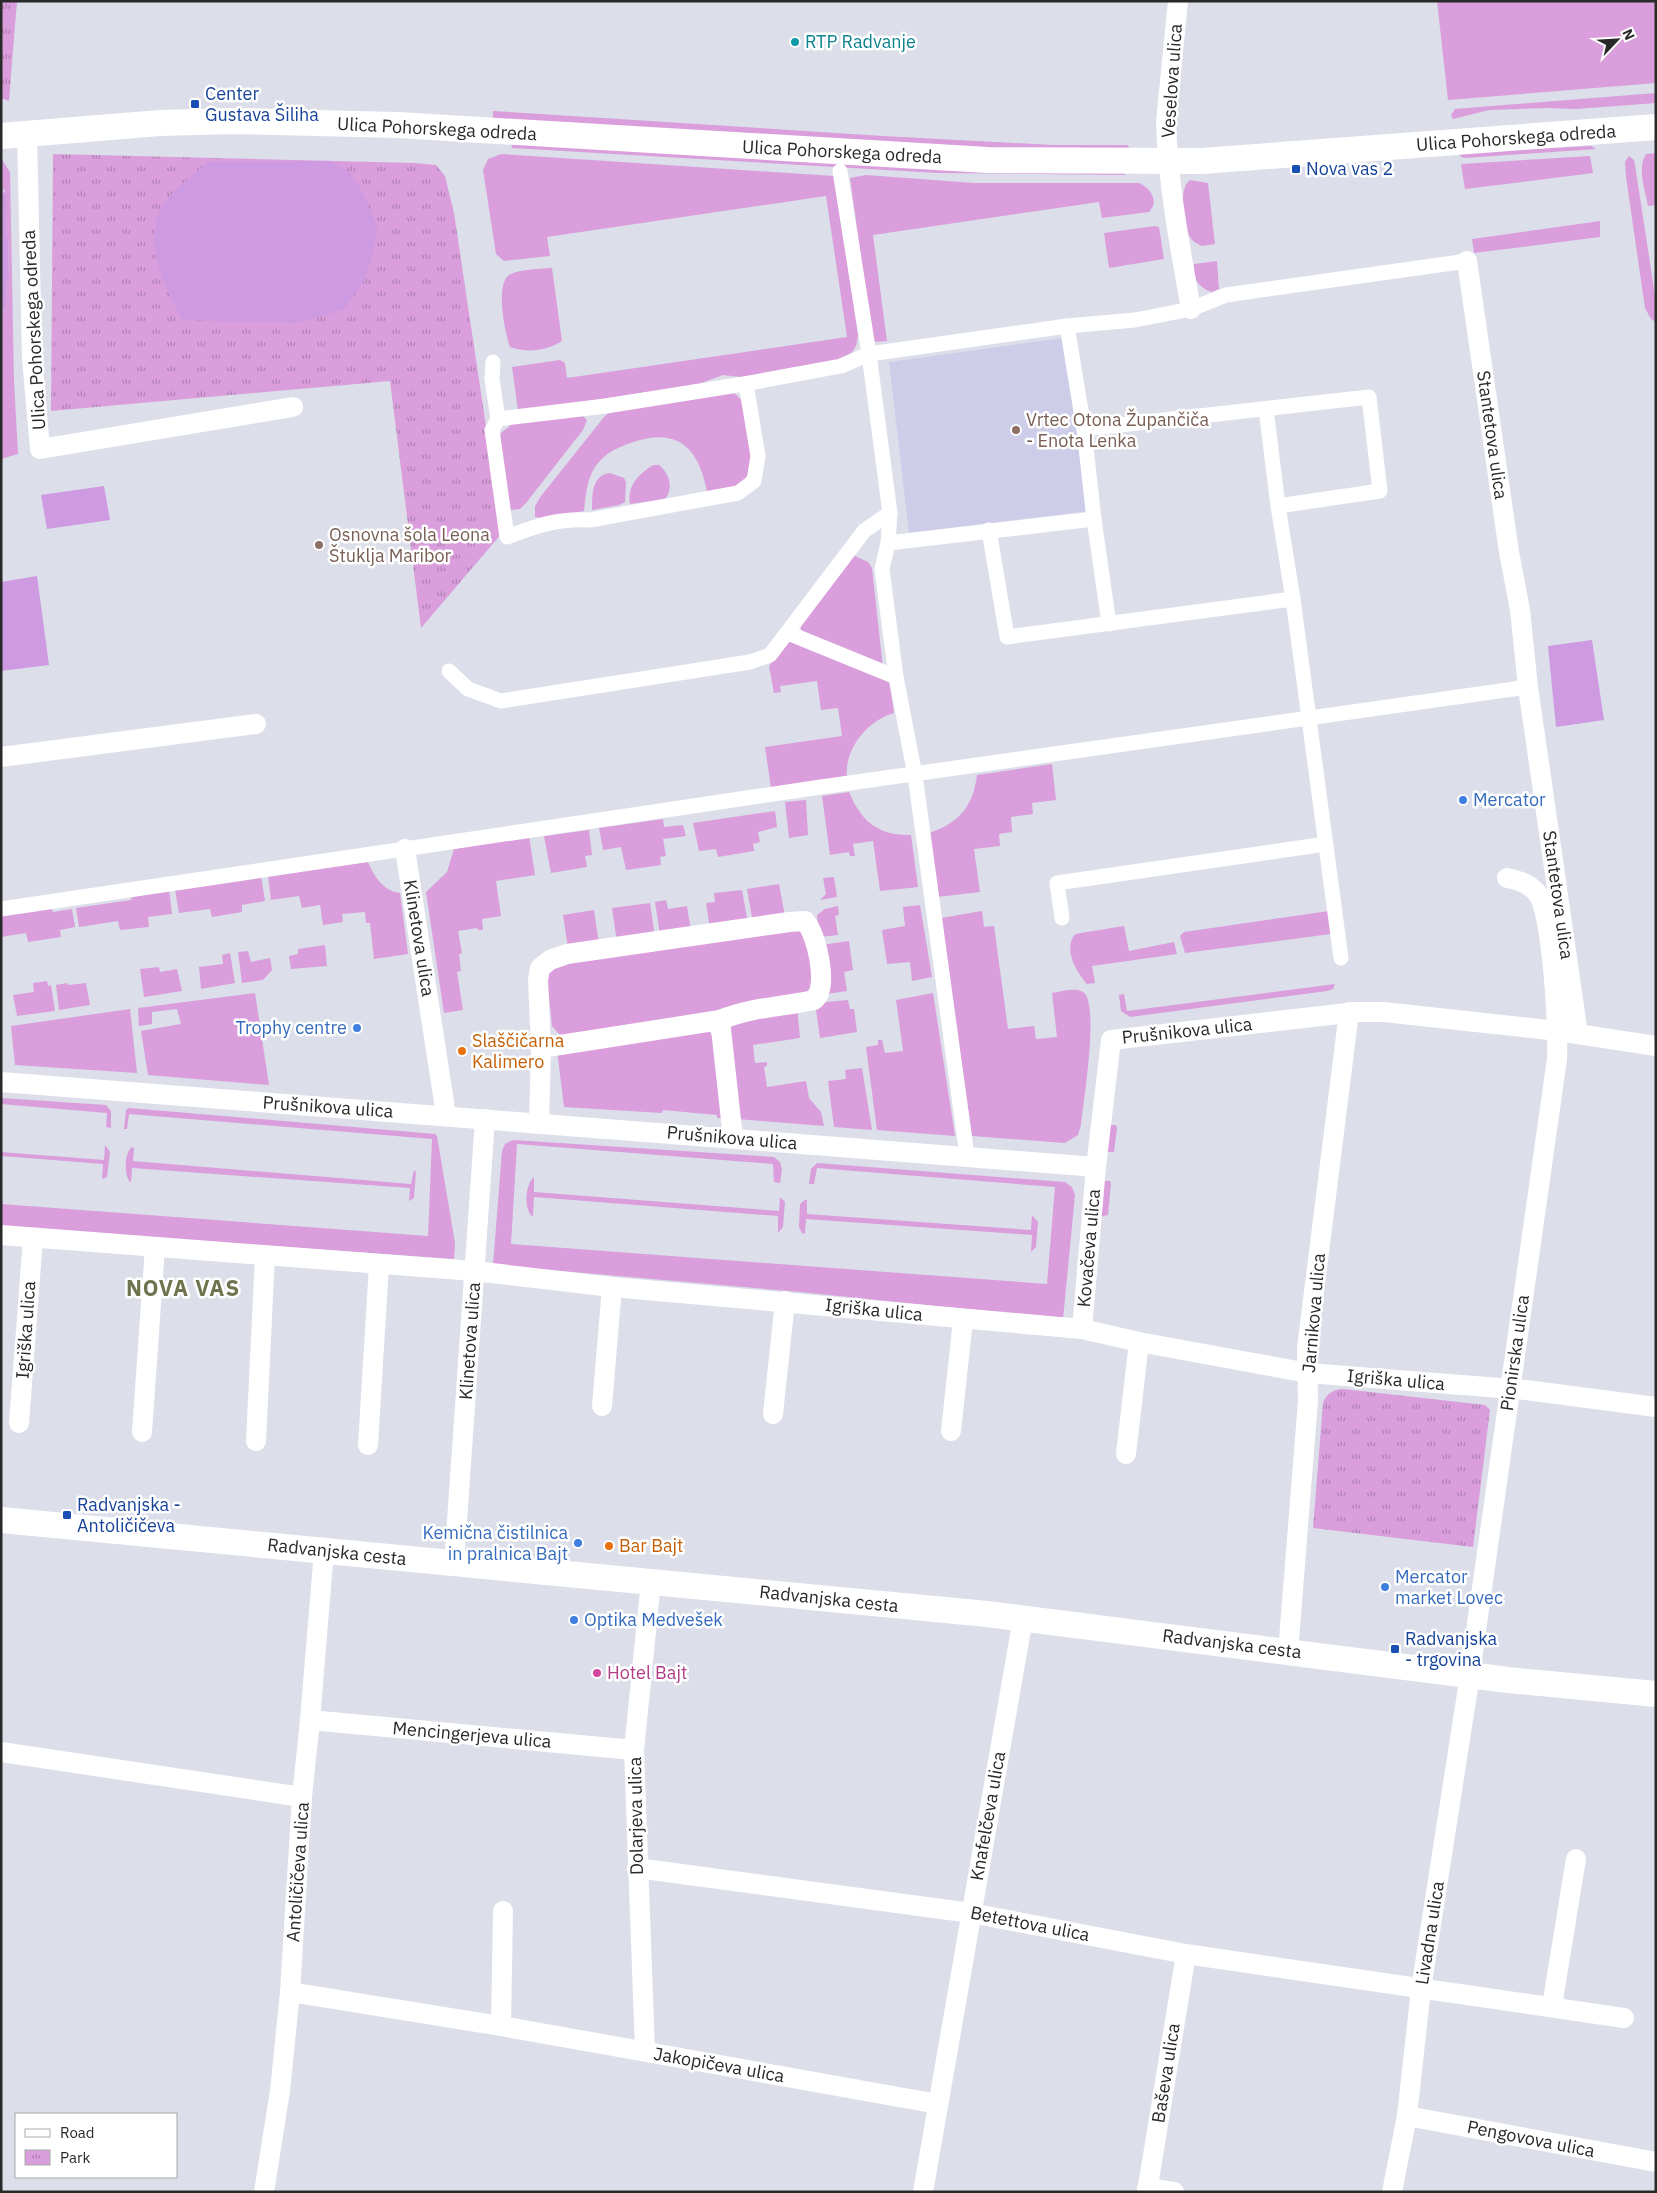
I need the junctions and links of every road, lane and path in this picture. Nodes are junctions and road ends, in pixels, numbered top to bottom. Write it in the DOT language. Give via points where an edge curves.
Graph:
graph roads {
  1 [pos="1178,1"];
  2 [pos="1656,127"];
  3 [pos="27,134"];
  4 [pos="1,136"];
  5 [pos="1169,161"];
  6 [pos="840,171"];
  7 [pos="1467,261"];
  8 [pos="1191,309"];
  9 [pos="1067,326"];
  10 [pos="869,354"];
  11 [pos="493,362"];
  12 [pos="746,384"];
  13 [pos="293,407"];
  14 [pos="1266,409"];
  15 [pos="498,419"];
  16 [pos="1084,429"];
  17 [pos="1278,506"];
  18 [pos="890,513"];
  19 [pos="1094,519"];
  20 [pos="989,530"];
  21 [pos="888,543"];
  22 [pos="1293,599"];
  23 [pos="1109,624"];
  24 [pos="788,632"];
  25 [pos="449,671"];
  26 [pos="896,677"];
  27 [pos="1528,687"];
  28 [pos="1309,718"];
  29 [pos="256,724"];
  30 [pos="1,757"];
  31 [pos="914,775"];
  32 [pos="1326,844"];
  33 [pos="405,848"];
  34 [pos="1507,878"];
  35 [pos="1,909"];
  36 [pos="1062,918"];
  37 [pos="1341,958"];
  38 [pos="1352,1012"];
  39 [pos="720,1020"];
  40 [pos="1568,1033"];
  41 [pos="1656,1046"];
  42 [pos="541,1048"];
  43 [pos="1,1082"];
  44 [pos="445,1116"];
  45 [pos="484,1119"];
  46 [pos="539,1123"];
  47 [pos="733,1138"];
  48 [pos="966,1156"];
  49 [pos="1096,1167"];
  50 [pos="1,1235"];
  51 [pos="33,1238"];
  52 [pos="155,1247"];
  53 [pos="264,1256"];
  54 [pos="379,1265"];
  55 [pos="474,1271"];
  56 [pos="612,1287"];
  57 [pos="785,1301"];
  58 [pos="963,1320"];
  59 [pos="1082,1329"];
  60 [pos="1139,1342"];
  61 [pos="1308,1373"];
  62 [pos="1510,1390"];
  63 [pos="602,1406"];
  64 [pos="1656,1407"];
  65 [pos="773,1414"];
  66 [pos="19,1423"];
  67 [pos="952,1431"];
  68 [pos="142,1432"];
  69 [pos="256,1440"];
  70 [pos="368,1445"];
  71 [pos="1126,1454"];
  72 [pos="1,1520"];
  73 [pos="324,1551"];
  74 [pos="454,1564"];
  75 [pos="650,1581"];
  76 [pos="1023,1618"];
  77 [pos="1288,1652"];
  78 [pos="1470,1674"];
  79 [pos="1656,1694"];
  80 [pos="310,1720"];
  81 [pos="634,1750"];
  82 [pos="1,1752"];
  83 [pos="302,1797"];
  84 [pos="1576,1859"];
  85 [pos="637,1868"];
  86 [pos="503,1911"];
  87 [pos="971,1913"];
  88 [pos="1186,1954"];
  89 [pos="1421,1989"];
  90 [pos="290,1992"];
  91 [pos="1552,2006"];
  92 [pos="1624,2018"];
  93 [pos="501,2026"];
  94 [pos="645,2051"];
  95 [pos="938,2104"];
  96 [pos="1407,2116"];
  97 [pos="1656,2162"];
  98 [pos="1147,2190"];
  99 [pos="264,2192"];
  100 [pos="924,2192"];
  101 [pos="1174,2192"];
  102 [pos="1392,2192"];
  1 -- 5 [label="street, Veselova ulica" via="1166,122"];
  2 -- 5 [label="street, Ulica Pohorskega odreda"];
  3 -- 4 [label="street, Ulica Pohorskega odreda"];
  3 -- 5 [label="street, Ulica Pohorskega odreda" via="216,122 360,124 913,157"];
  3 -- 13 [label="street, Ulica Pohorskega odreda" via="32,358 40,449"];
  5 -- 8 [label="street" via="1172,199"];
  6 -- 10 [label="street"];
  7 -- 8 [label="street, Stantetova ulica" via="1226,295"];
  7 -- 27 [label="street, Stantetova ulica" via="1518,595"];
  8 -- 9 [label="street, Stantetova ulica" via="1136,320"];
  9 -- 10 [label="street, Stantetova ulica"];
  9 -- 16 [label="street"];
  10 -- 12 [label="street, Stantetova ulica" via="841,366"];
  10 -- 18 [label="street"];
  11 -- 15 [label="street"];
  12 -- 15 [label="street, Stantetova ulica"];
  12 -- 15 [label="street" via="758,456 754,481 738,493 590,520 549,522 507,537 492,430"];
  14 -- 16 [label="street"];
  14 -- 17 [label="street"];
  14 -- 17 [label="street" via="1369,397 1380,491"];
  16 -- 19 [label="street"];
  17 -- 22 [label="street"];
  18 -- 21 [label="street"];
  18 -- 24 [label="street" via="864,531"];
  19 -- 20 [label="street"];
  19 -- 23 [label="street"];
  20 -- 21 [label="street"];
  20 -- 23 [label="street" via="1007,637"];
  21 -- 26 [label="street" via="882,569"];
  22 -- 23 [label="street"];
  22 -- 28 [label="street"];
  24 -- 25 [label="street" via="770,655 750,662 501,701 468,689"];
  24 -- 26 [label="street"];
  26 -- 31 [label="street"];
  27 -- 28 [label="street"];
  27 -- 40 [label="street, Stantetova ulica"];
  28 -- 31 [label="street"];
  28 -- 32 [label="street"];
  29 -- 30 [label="street"];
  31 -- 33 [label="street"];
  31 -- 48 [label="street"];
  32 -- 36 [label="street" via="1057,883"];
  32 -- 37 [label="street"];
  33 -- 35 [label="street"];
  33 -- 44 [label="street, Klinetova ulica"];
  34 -- 40 [label="street" via="1527,885 1542,900 1554,981"];
  38 -- 40 [label="street, Prušnikova ulica" via="1384,1012"];
  38 -- 49 [label="street, Prušnikova ulica" via="1111,1040"];
  38 -- 61 [label="street, Jarnikova ulica" via="1308,1348"];
  39 -- 42 [label="street"];
  39 -- 42 [label="street" via="738,1012 810,1001 818,996 821,976 816,941 805,921 567,954 550,960 540,968 538,980"];
  39 -- 47 [label="street"];
  40 -- 41 [label="street, Prušnikova ulica"];
  40 -- 62 [label="street, Pionirska ulica" via="1557,1059"];
  42 -- 46 [label="street"];
  43 -- 44 [label="street, Prušnikova ulica"];
  44 -- 45 [label="street, Prušnikova ulica"];
  45 -- 46 [label="street, Prušnikova ulica"];
  45 -- 55 [label="street, Klinetova ulica"];
  46 -- 47 [label="street, Prušnikova ulica"];
  47 -- 48 [label="street, Prušnikova ulica"];
  48 -- 49 [label="street, Prušnikova ulica"];
  49 -- 59 [label="street, Kovačeva ulica"];
  50 -- 51 [label="street, Igriška ulica"];
  51 -- 52 [label="street, Igriška ulica"];
  51 -- 66 [label="street, Igriška ulica"];
  52 -- 53 [label="street, Igriška ulica"];
  52 -- 68 [label="street"];
  53 -- 54 [label="street, Igriška ulica"];
  53 -- 69 [label="street"];
  54 -- 55 [label="street, Igriška ulica"];
  54 -- 70 [label="street"];
  55 -- 56 [label="street, Igriška ulica"];
  55 -- 74 [label="street, Klinetova ulica"];
  56 -- 57 [label="street, Igriška ulica"];
  56 -- 63 [label="street"];
  57 -- 58 [label="street, Igriška ulica"];
  57 -- 65 [label="street"];
  58 -- 59 [label="street, Igriška ulica"];
  58 -- 67 [label="street"];
  59 -- 60 [label="street, Igriška ulica"];
  60 -- 61 [label="street, Igriška ulica"];
  60 -- 71 [label="street"];
  61 -- 62 [label="street, Igriška ulica"];
  61 -- 77 [label="street, Jarnikova ulica"];
  62 -- 64 [label="street, Igriška ulica"];
  62 -- 78 [label="street, Pionirska ulica"];
  72 -- 73 [label="street, Radvanjska cesta"];
  73 -- 74 [label="street, Radvanjska cesta"];
  73 -- 80 [label="street, Antoličičeva ulica"];
  74 -- 75 [label="street, Radvanjska cesta"];
  75 -- 76 [label="street, Radvanjska cesta"];
  75 -- 81 [label="street, Dolarjeva ulica"];
  76 -- 77 [label="street, Radvanjska cesta"];
  76 -- 87 [label="street, Knafelčeva ulica"];
  77 -- 78 [label="street, Radvanjska cesta"];
  78 -- 79 [label="street, Radvanjska cesta"];
  78 -- 89 [label="street, Livadna ulica"];
  80 -- 81 [label="street, Mencingerjeva ulica"];
  80 -- 83 [label="street, Antoličičeva ulica"];
  81 -- 85 [label="street, Dolarjeva ulica"];
  82 -- 83 [label="street"];
  83 -- 90 [label="street, Antoličičeva ulica"];
  84 -- 91 [label="street"];
  85 -- 87 [label="street, Betettova ulica"];
  85 -- 94 [label="street, Dolarjeva ulica"];
  86 -- 93 [label="street"];
  87 -- 88 [label="street, Betettova ulica"];
  87 -- 95 [label="street, Knafelčeva ulica"];
  88 -- 89 [label="street, Betettova ulica"];
  88 -- 98 [label="street, Baševa ulica"];
  89 -- 91 [label="street, Betettova ulica"];
  89 -- 96 [label="street, Livadna ulica"];
  90 -- 93 [label="street, Jakopičeva ulica"];
  90 -- 99 [label="street, Antoličičeva ulica" via="280,2091"];
  91 -- 92 [label="street, Betettova ulica"];
  93 -- 94 [label="street, Jakopičeva ulica"];
  94 -- 95 [label="street, Jakopičeva ulica"];
  95 -- 100 [label="street, Knafelčeva ulica"];
  96 -- 97 [label="street, Pengovova ulica"];
  96 -- 102 [label="street, Livadna ulica"];
  98 -- 101 [label="street"];
}
